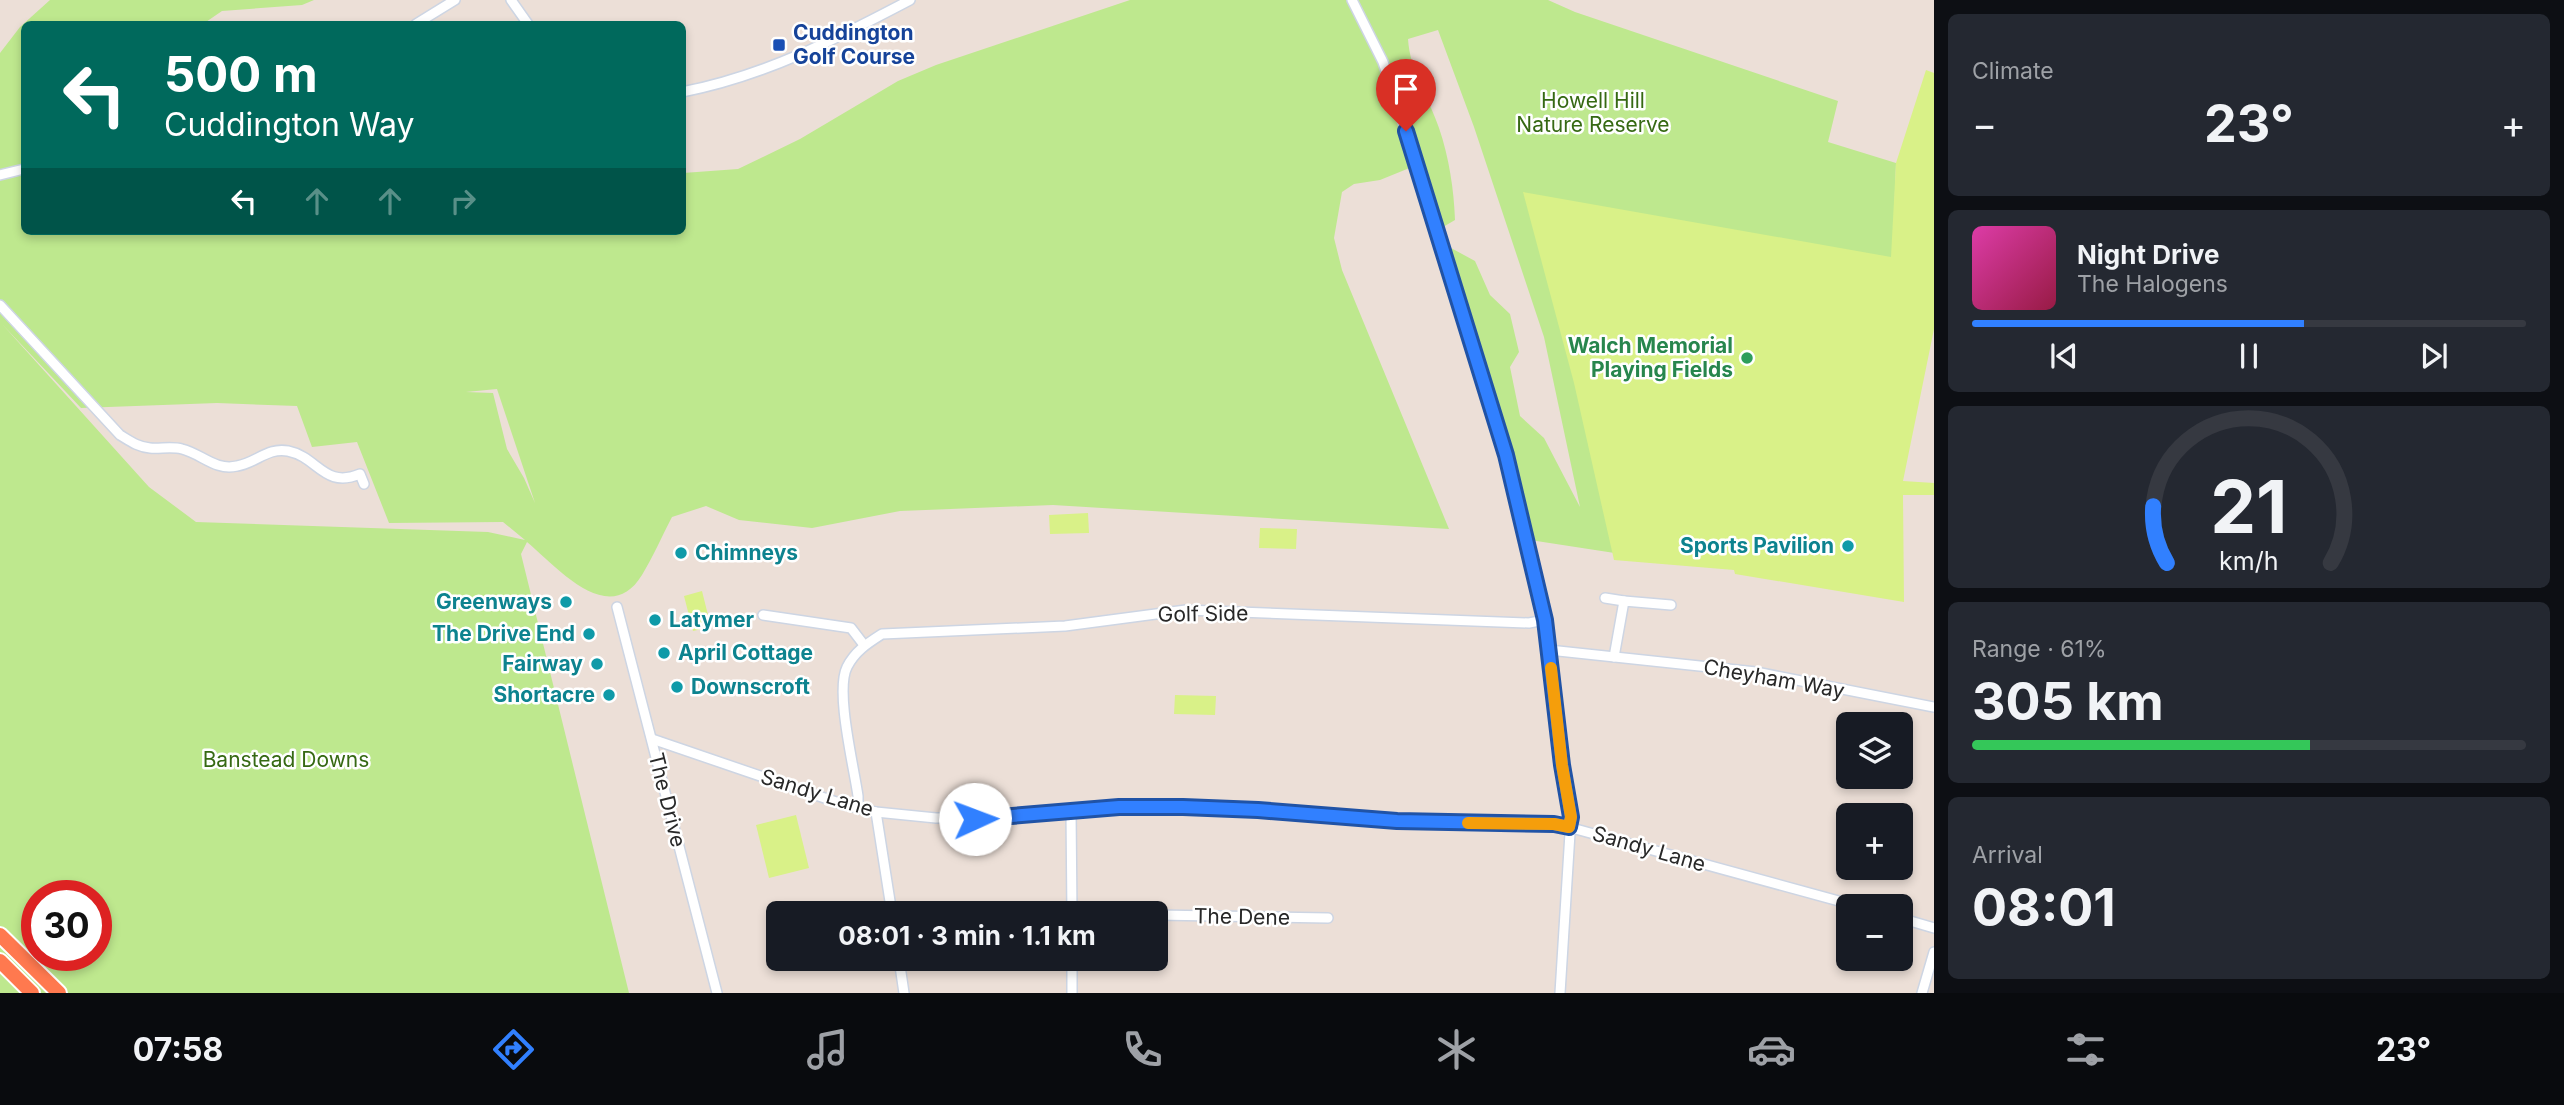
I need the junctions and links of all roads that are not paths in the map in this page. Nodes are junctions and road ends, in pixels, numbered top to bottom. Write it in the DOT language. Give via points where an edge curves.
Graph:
graph roads {
  1 [pos="455,0"];
  2 [pos="511,0"];
  3 [pos="910,0"];
  4 [pos="1352,0"];
  5 [pos="421,21"];
  6 [pos="526,21"];
  7 [pos="686,91"];
  8 [pos="21,170"];
  9 [pos="0,175"];
  10 [pos="0,305"];
  11 [pos="364,484"];
  12 [pos="1605,598"];
  13 [pos="1624,601"];
  14 [pos="1671,605"];
  15 [pos="617,607"];
  16 [pos="763,615"];
  17 [pos="1545,620"];
  18 [pos="864,645"];
  19 [pos="1549,650"];
  20 [pos="1614,657"];
  21 [pos="1934,707"];
  22 [pos="652,738"];
  23 [pos="858,808"];
  24 [pos="1071,810"];
  25 [pos="876,812"];
  26 [pos="1569,827"];
  27 [pos="1836,900"];
  28 [pos="890,901"];
  29 [pos="1072,901"];
  30 [pos="1168,915"];
  31 [pos="1328,918"];
  32 [pos="1913,922"];
  33 [pos="1934,928"];
  34 [pos="0,935"];
  35 [pos="1934,952"];
  36 [pos="0,961"];
  37 [pos="901,971"];
  38 [pos="1072,971"];
  39 [pos="32,993"];
  40 [pos="59,993"];
  41 [pos="717,993"];
  42 [pos="904,993"];
  43 [pos="1072,993"];
  44 [pos="1560,993"];
  45 [pos="1922,993"];
  1 -- 5 [label="street"];
  2 -- 6 [label="street"];
  3 -- 7 [label="street" via="785,63"];
  4 -- 17 [label="street" via="1383,62 1425,189 1506,455"];
  8 -- 9 [label="street"];
  10 -- 11 [label="street" via="120,435 137,445 178,448 216,466 229,467 271,451 287,451 337,479 360,474"];
  12 -- 13 [label="street"];
  13 -- 14 [label="street"];
  13 -- 20 [label="street"];
  15 -- 22 [label="street, The Drive"];
  16 -- 18 [label="street" via="851,628"];
  17 -- 18 [label="street, Golf Side" via="1186,610 1065,626 883,634"];
  17 -- 19 [label="street"];
  18 -- 23 [label="street" via="847,667 843,683"];
  19 -- 20 [label="street, Cheyham Way"];
  19 -- 26 [label="street"];
  20 -- 21 [label="street, Cheyham Way" via="1756,672"];
  22 -- 23 [label="street, Sandy Lane"];
  22 -- 41 [label="street, The Drive"];
  23 -- 25 [label="street, Sandy Lane"];
  24 -- 25 [label="street, Sandy Lane" via="975,819"];
  24 -- 26 [label="street, Sandy Lane" via="1233,809"];
  24 -- 29 [label="street"];
  25 -- 28 [label="street"];
  26 -- 27 [label="street, Sandy Lane"];
  26 -- 44 [label="street"];
  30 -- 31 [label="street, The Dene"];
  32 -- 33 [label="street"];
  34 -- 40 [label="highway"];
  35 -- 45 [label="street"];
  36 -- 39 [label="highway"];
  37 -- 42 [label="street"];
  38 -- 43 [label="street"];
}
